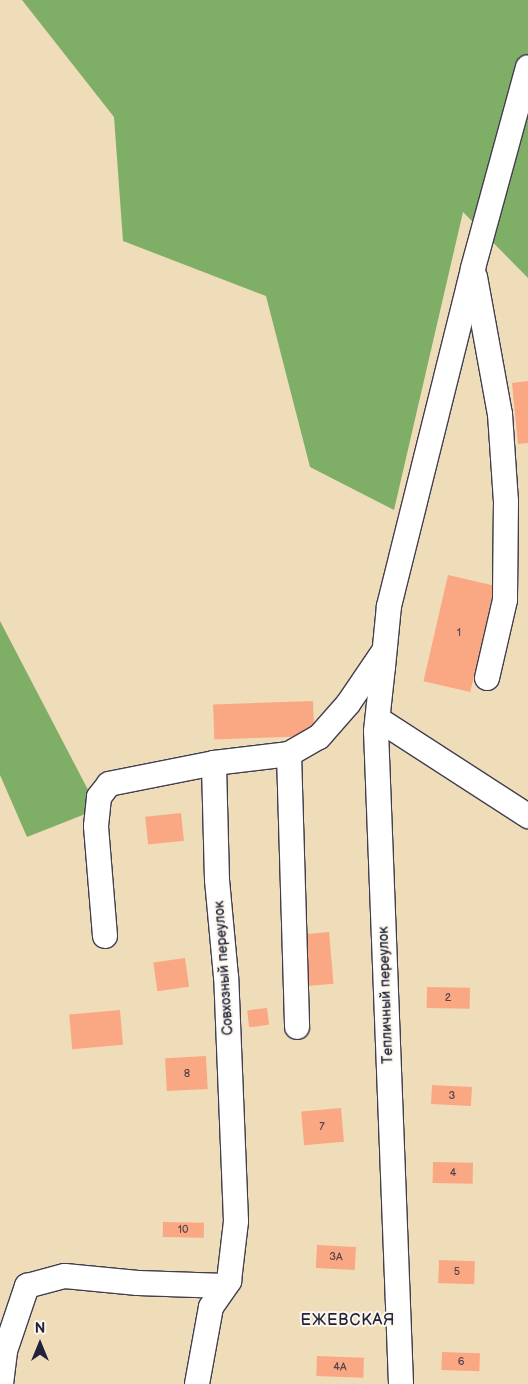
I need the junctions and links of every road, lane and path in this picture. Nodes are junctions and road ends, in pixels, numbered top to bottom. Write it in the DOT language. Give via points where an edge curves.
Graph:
graph roads {
  1 [pos="528,67"];
  2 [pos="474,268"];
  3 [pos="384,651"];
  4 [pos="487,678"];
  5 [pos="378,719"];
  6 [pos="289,754"];
  7 [pos="214,763"];
  8 [pos="528,816"];
  9 [pos="105,936"];
  10 [pos="297,1027"];
  11 [pos="225,1286"];
  12 [pos="1,1384"];
  13 [pos="196,1384"];
  14 [pos="401,1384"];
  1 -- 2 [label="street, Тепличный переулок"];
  2 -- 3 [label="street, Тепличный переулок" via="389,606"];
  2 -- 4 [label="street" via="500,414 506,500 505,600"];
  3 -- 5 [label="street, Тепличный переулок"];
  3 -- 6 [label="street" via="348,704 319,736"];
  5 -- 8 [label="street"];
  5 -- 14 [label="street, Тепличный переулок"];
  6 -- 7 [label="street"];
  6 -- 10 [label="street"];
  7 -- 9 [label="street" via="109,784 99,797 96,826"];
  7 -- 11 [label="street, Совхозный переулок" via="217,880 226,977 236,1221 229,1281"];
  11 -- 12 [label="street" via="65,1276 27,1286 5,1351"];
  11 -- 13 [label="street, Совхозный переулок" via="211,1307"];
}
